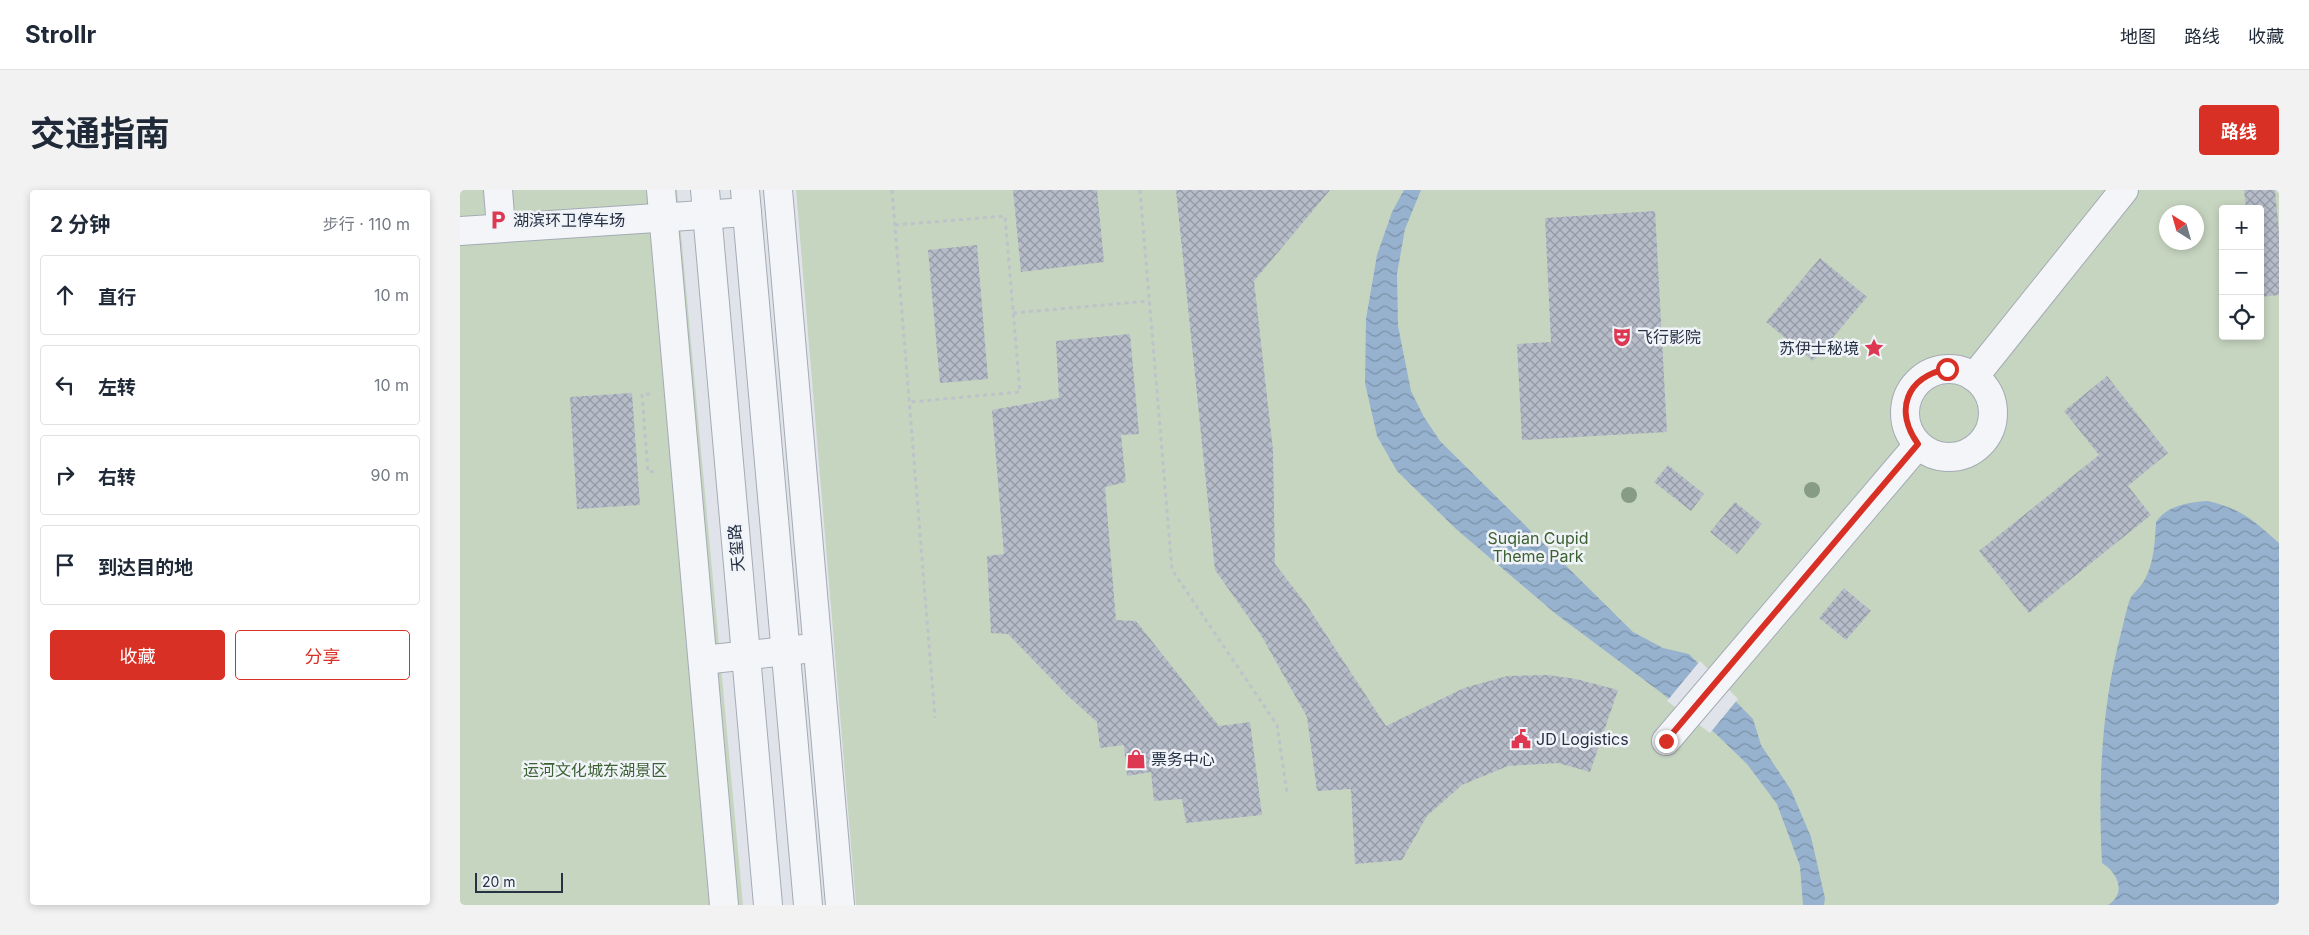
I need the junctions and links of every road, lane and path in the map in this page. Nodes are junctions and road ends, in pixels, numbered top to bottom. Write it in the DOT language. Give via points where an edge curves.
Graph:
graph roads {
  1 [pos="498,190"];
  2 [pos="661,190"];
  3 [pos="778,190"];
  4 [pos="892,190"];
  5 [pos="1140,190"];
  6 [pos="2124,190"];
  7 [pos="746,201"];
  8 [pos="706,202"];
  9 [pos="664,218"];
  10 [pos="895,226"];
  11 [pos="501,228"];
  12 [pos="460,231"];
  13 [pos="1149,300"];
  14 [pos="1013,313"];
  15 [pos="1974,377"];
  16 [pos="910,402"];
  17 [pos="1918,444"];
  18 [pos="818,647"];
  19 [pos="786,650"];
  20 [pos="746,655"];
  21 [pos="703,660"];
  22 [pos="935,718"];
  23 [pos="1666,741"];
  24 [pos="1287,793"];
  25 [pos="724,905"];
  26 [pos="768,905"];
  27 [pos="808,905"];
  28 [pos="840,905"];
  1 -- 11 [label="street"];
  2 -- 9 [label="street"];
  3 -- 18 [label="street"];
  4 -- 10 [label="path"];
  5 -- 13 [label="path"];
  6 -- 15 [label="street"];
  7 -- 8 [label="street"];
  7 -- 19 [label="street"];
  8 -- 9 [label="street"];
  8 -- 20 [label="street, 天玺路"];
  9 -- 11 [label="street"];
  9 -- 21 [label="street"];
  10 -- 14 [label="path" via="1005,216"];
  10 -- 16 [label="path"];
  11 -- 12 [label="street"];
  13 -- 14 [label="path"];
  13 -- 24 [label="path" via="1172,570 1277,725"];
  14 -- 16 [label="path" via="1020,392"];
  15 -- 17 [label="street" via="1947,369 1920,379 1911,390 1905,419 1909,433"];
  15 -- 17 [label="street" via="1985,388 1993,415 1990,429 1982,441 1958,456 1944,457 1930,453"];
  16 -- 22 [label="path"];
  17 -- 23 [label="street"];
  18 -- 19 [label="street"];
  18 -- 28 [label="street"];
  19 -- 20 [label="street"];
  19 -- 27 [label="street"];
  20 -- 21 [label="street"];
  20 -- 26 [label="street, 天玺路"];
  21 -- 25 [label="street"];
}
